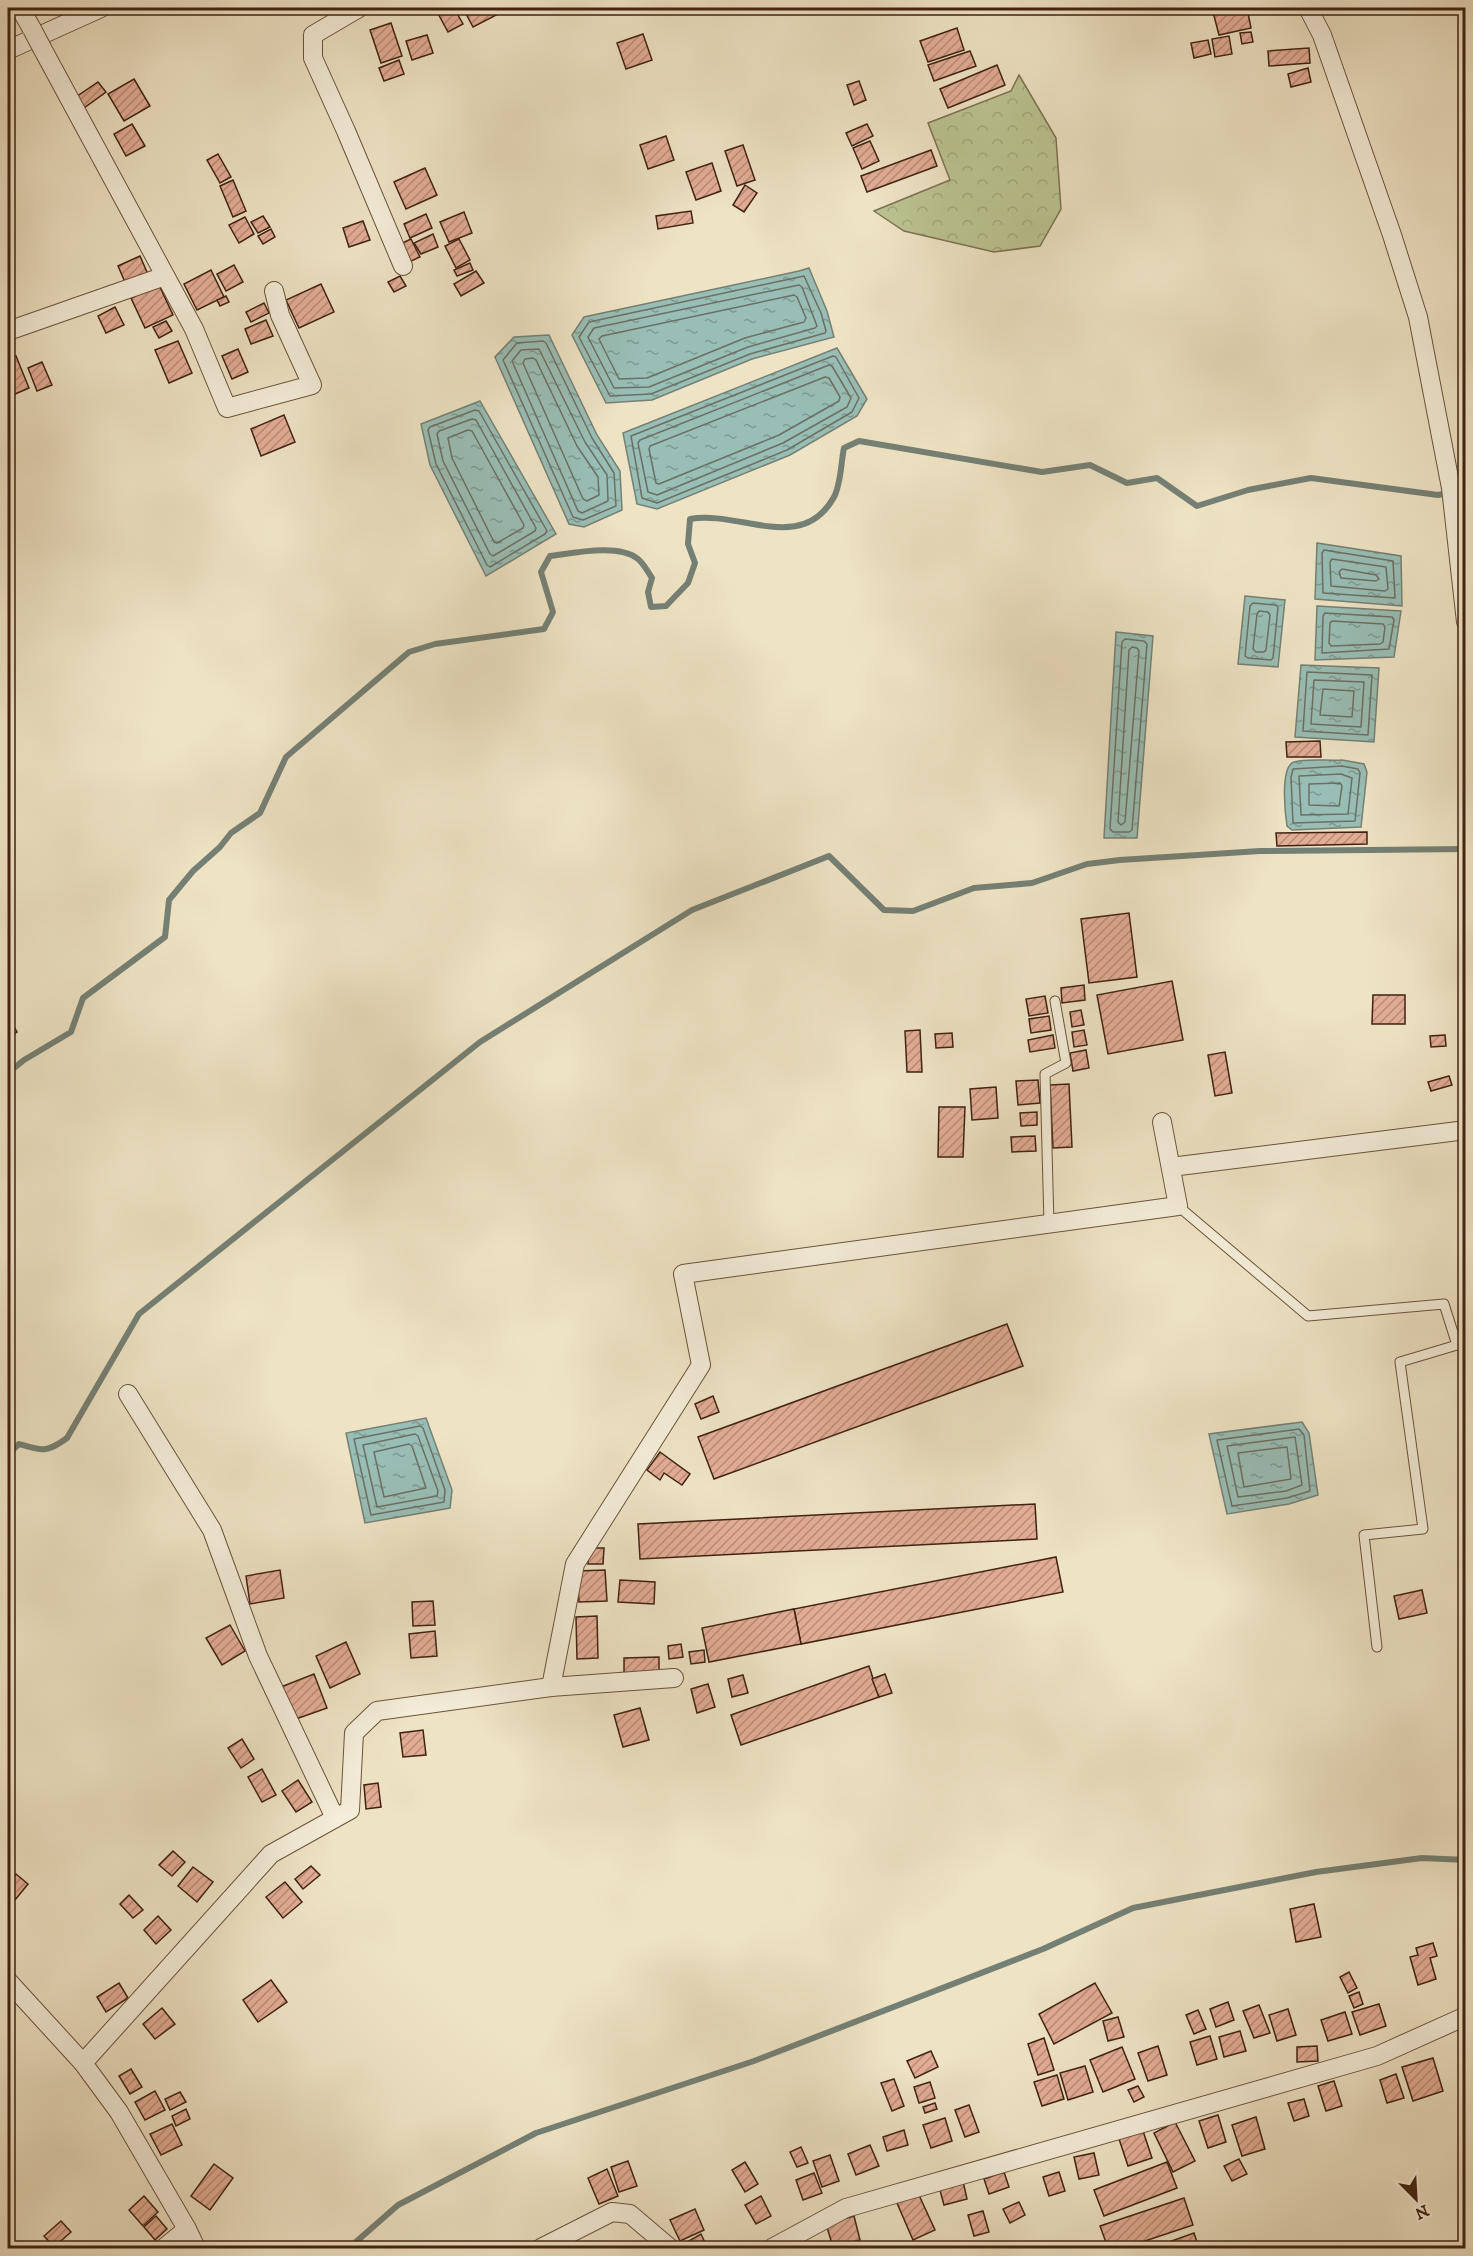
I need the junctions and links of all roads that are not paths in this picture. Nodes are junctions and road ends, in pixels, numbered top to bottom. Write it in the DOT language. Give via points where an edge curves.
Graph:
graph roads {
  1 [pos="20,8"];
  2 [pos="100,8"];
  3 [pos="359,8"];
  4 [pos="1308,8"];
  5 [pos="8,50"];
  6 [pos="403,266"];
  7 [pos="165,276"];
  8 [pos="273,291"];
  9 [pos="8,331"];
  10 [pos="1466,622"];
  11 [pos="1055,1001"];
  12 [pos="1162,1122"];
  13 [pos="1466,1130"];
  14 [pos="1171,1167"];
  15 [pos="1178,1206"];
  16 [pos="1049,1224"];
  17 [pos="1461,1343"];
  18 [pos="128,1394"];
  19 [pos="1377,1647"];
  20 [pos="674,1678"];
  21 [pos="551,1687"];
  22 [pos="335,1818"];
  23 [pos="8,1981"];
  24 [pos="1466,2016"];
  25 [pos="83,2063"];
  26 [pos="187,2229"];
  27 [pos="164,2248"];
  28 [pos="196,2248"];
  29 [pos="541,2248"];
  30 [pos="670,2248"];
  31 [pos="772,2248"];
  1 -- 7 [label="street, bridge"];
  2 -- 5 [label="street"];
  3 -- 6 [label="street" via="313,34 312,58"];
  4 -- 10 [label="street" via="1322,35 1418,317 1451,496"];
  7 -- 8 [label="street" via="194,329 227,408 312,385"];
  7 -- 9 [label="street"];
  11 -- 16 [label="lane" via="1066,1063 1045,1074"];
  12 -- 14 [label="street"];
  13 -- 14 [label="street"];
  14 -- 15 [label="street"];
  15 -- 16 [label="street"];
  15 -- 17 [label="lane" via="1308,1316 1444,1304"];
  16 -- 21 [label="street" via="683,1274 701,1365 575,1564"];
  17 -- 19 [label="lane" via="1400,1362 1423,1529 1364,1535"];
  18 -- 22 [label="street" via="212,1530 258,1656"];
  20 -- 21 [label="street"];
  21 -- 22 [label="street" via="377,1711 354,1733 350,1810"];
  22 -- 25 [label="street" via="271,1854"];
  23 -- 25 [label="street"];
  24 -- 31 [label="street" via="1377,2056 846,2208"];
  25 -- 26 [label="street" via="119,2112"];
  26 -- 27 [label="street"];
  26 -- 28 [label="street"];
  29 -- 30 [label="street" via="612,2212 630,2214"];
}
